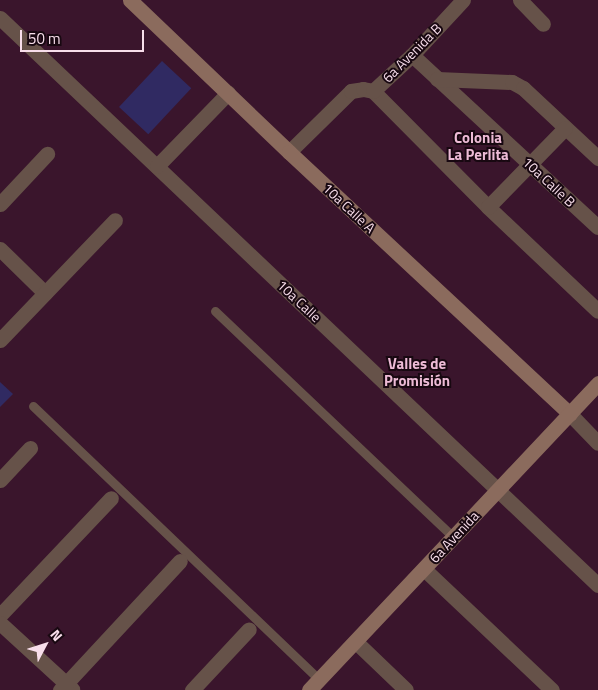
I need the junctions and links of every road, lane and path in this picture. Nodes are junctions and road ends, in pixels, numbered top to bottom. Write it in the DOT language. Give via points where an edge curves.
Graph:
graph roads {
  1 [pos="130,0"];
  2 [pos="463,0"];
  3 [pos="520,0"];
  4 [pos="0,18"];
  5 [pos="543,24"];
  6 [pos="412,55"];
  7 [pos="437,78"];
  8 [pos="373,91"];
  9 [pos="228,93"];
  10 [pos="565,128"];
  11 [pos="289,152"];
  12 [pos="47,154"];
  13 [pos="598,158"];
  14 [pos="530,164"];
  15 [pos="156,166"];
  16 [pos="0,204"];
  17 [pos="488,207"];
  18 [pos="115,220"];
  19 [pos="598,227"];
  20 [pos="0,249"];
  21 [pos="46,293"];
  22 [pos="214,311"];
  23 [pos="598,311"];
  24 [pos="0,340"];
  25 [pos="598,383"];
  26 [pos="33,406"];
  27 [pos="570,414"];
  28 [pos="598,443"];
  29 [pos="30,448"];
  30 [pos="0,480"];
  31 [pos="498,490"];
  32 [pos="111,498"];
  33 [pos="452,536"];
  34 [pos="180,561"];
  35 [pos="424,569"];
  36 [pos="598,585"];
  37 [pos="0,615"];
  38 [pos="0,623"];
  39 [pos="249,629"];
  40 [pos="356,642"];
  41 [pos="314,685"];
  42 [pos="66,688"];
  43 [pos="192,690"];
  44 [pos="406,690"];
  45 [pos="552,690"];
  1 -- 9 [label="street, 10a Calle A"];
  2 -- 6 [label="street, 6a Avenida B"];
  3 -- 5 [label="street"];
  4 -- 15 [label="street, 10a Calle"];
  6 -- 7 [label="street, 10a Calle B"];
  6 -- 8 [label="street, 6a Avenida B"];
  7 -- 10 [label="street" via="512,82 523,88"];
  7 -- 14 [label="street, 10a Calle B"];
  8 -- 11 [label="street, 6a Avenida B" via="363,88 351,91"];
  8 -- 17 [label="street"];
  9 -- 11 [label="street, 10a Calle A"];
  9 -- 15 [label="street"];
  10 -- 13 [label="street"];
  10 -- 14 [label="street"];
  11 -- 27 [label="street, 10a Calle A"];
  12 -- 16 [label="street"];
  14 -- 17 [label="street"];
  14 -- 19 [label="street, 10a Calle B"];
  15 -- 31 [label="street, 10a Calle"];
  17 -- 23 [label="street"];
  18 -- 21 [label="street"];
  20 -- 21 [label="street"];
  21 -- 24 [label="street"];
  22 -- 33 [label="lane"];
  25 -- 27 [label="street, 6a Avenida"];
  26 -- 41 [label="lane"];
  27 -- 28 [label="street"];
  27 -- 31 [label="street, 6a Avenida"];
  29 -- 30 [label="street"];
  31 -- 33 [label="street, 6a Avenida"];
  31 -- 36 [label="street, 10a Calle"];
  32 -- 37 [label="street"];
  33 -- 35 [label="street, 6a Avenida"];
  34 -- 42 [label="street"];
  35 -- 40 [label="street, 6a Avenida"];
  35 -- 45 [label="street"];
  38 -- 42 [label="street"];
  39 -- 43 [label="street"];
  40 -- 41 [label="street, 6a Avenida"];
  40 -- 44 [label="street"];
}
